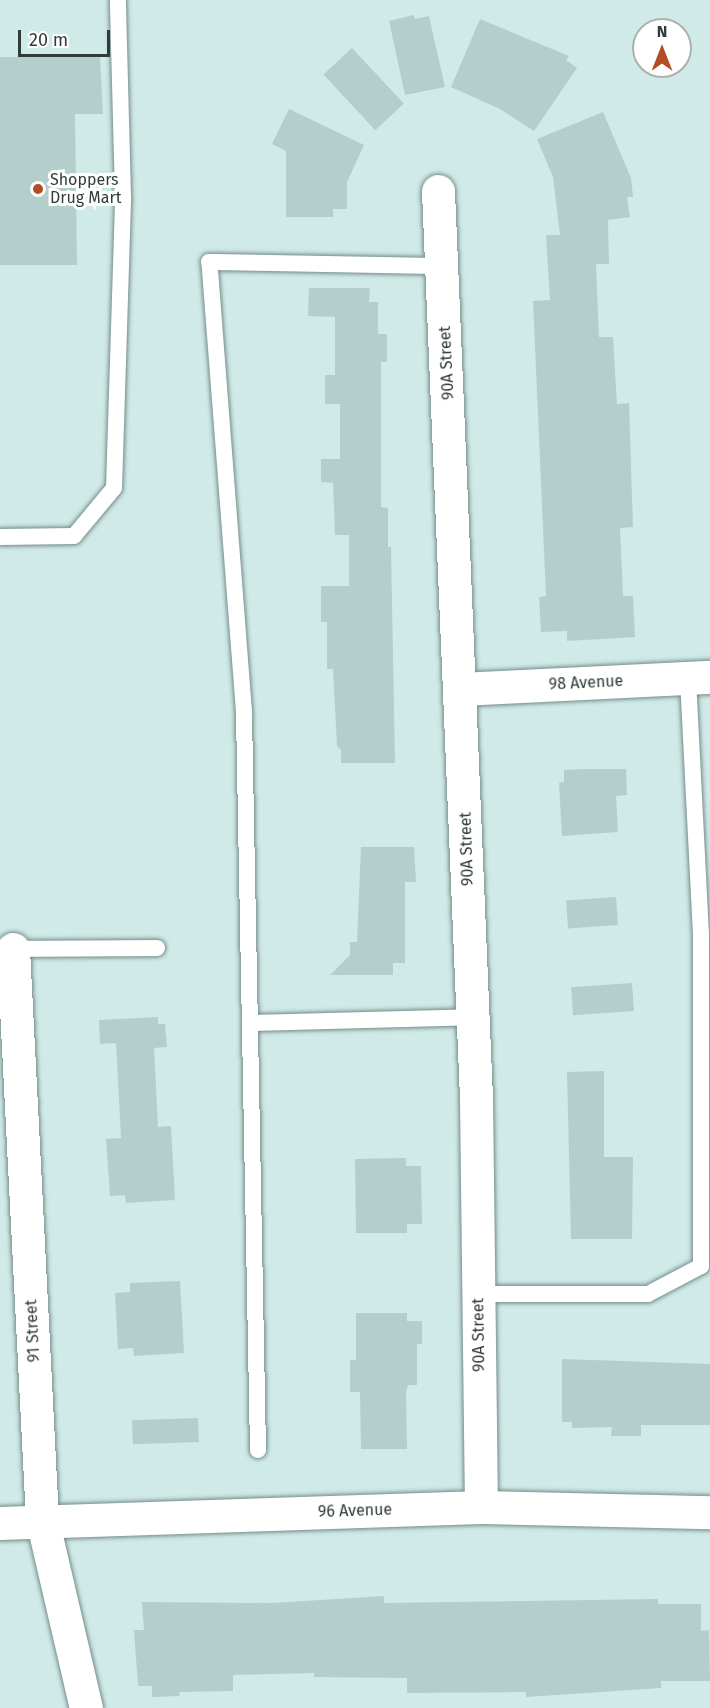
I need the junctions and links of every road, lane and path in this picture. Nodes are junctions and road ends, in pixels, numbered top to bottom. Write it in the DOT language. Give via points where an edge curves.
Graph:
graph roads {
  1 [pos="117,0"];
  2 [pos="438,191"];
  3 [pos="442,266"];
  4 [pos="0,537"];
  5 [pos="699,678"];
  6 [pos="461,689"];
  7 [pos="157,948"];
  8 [pos="7,949"];
  9 [pos="474,1017"];
  10 [pos="250,1023"];
  11 [pos="479,1294"];
  12 [pos="258,1450"];
  13 [pos="481,1507"];
  14 [pos="710,1512"];
  15 [pos="42,1519"];
  16 [pos="0,1523"];
  17 [pos="86,1708"];
  1 -- 4 [label="lane" via="123,197 114,488 74,536"];
  2 -- 3 [label="street, 90A Street"];
  3 -- 6 [label="street, 90A Street"];
  3 -- 10 [label="lane" via="209,262 244,712"];
  5 -- 6 [label="street, 98 Avenue"];
  5 -- 11 [label="lane" via="700,1266 648,1294"];
  6 -- 9 [label="street, 90A Street"];
  7 -- 8 [label="lane"];
  8 -- 15 [label="street, 91 Street"];
  9 -- 10 [label="lane"];
  9 -- 11 [label="street, 90A Street"];
  10 -- 12 [label="lane"];
  11 -- 13 [label="street, 90A Street"];
  13 -- 14 [label="street, 96 Avenue"];
  13 -- 15 [label="street, 96 Avenue"];
  15 -- 16 [label="street, 96 Avenue"];
  15 -- 17 [label="street, 91 Street"];
}
